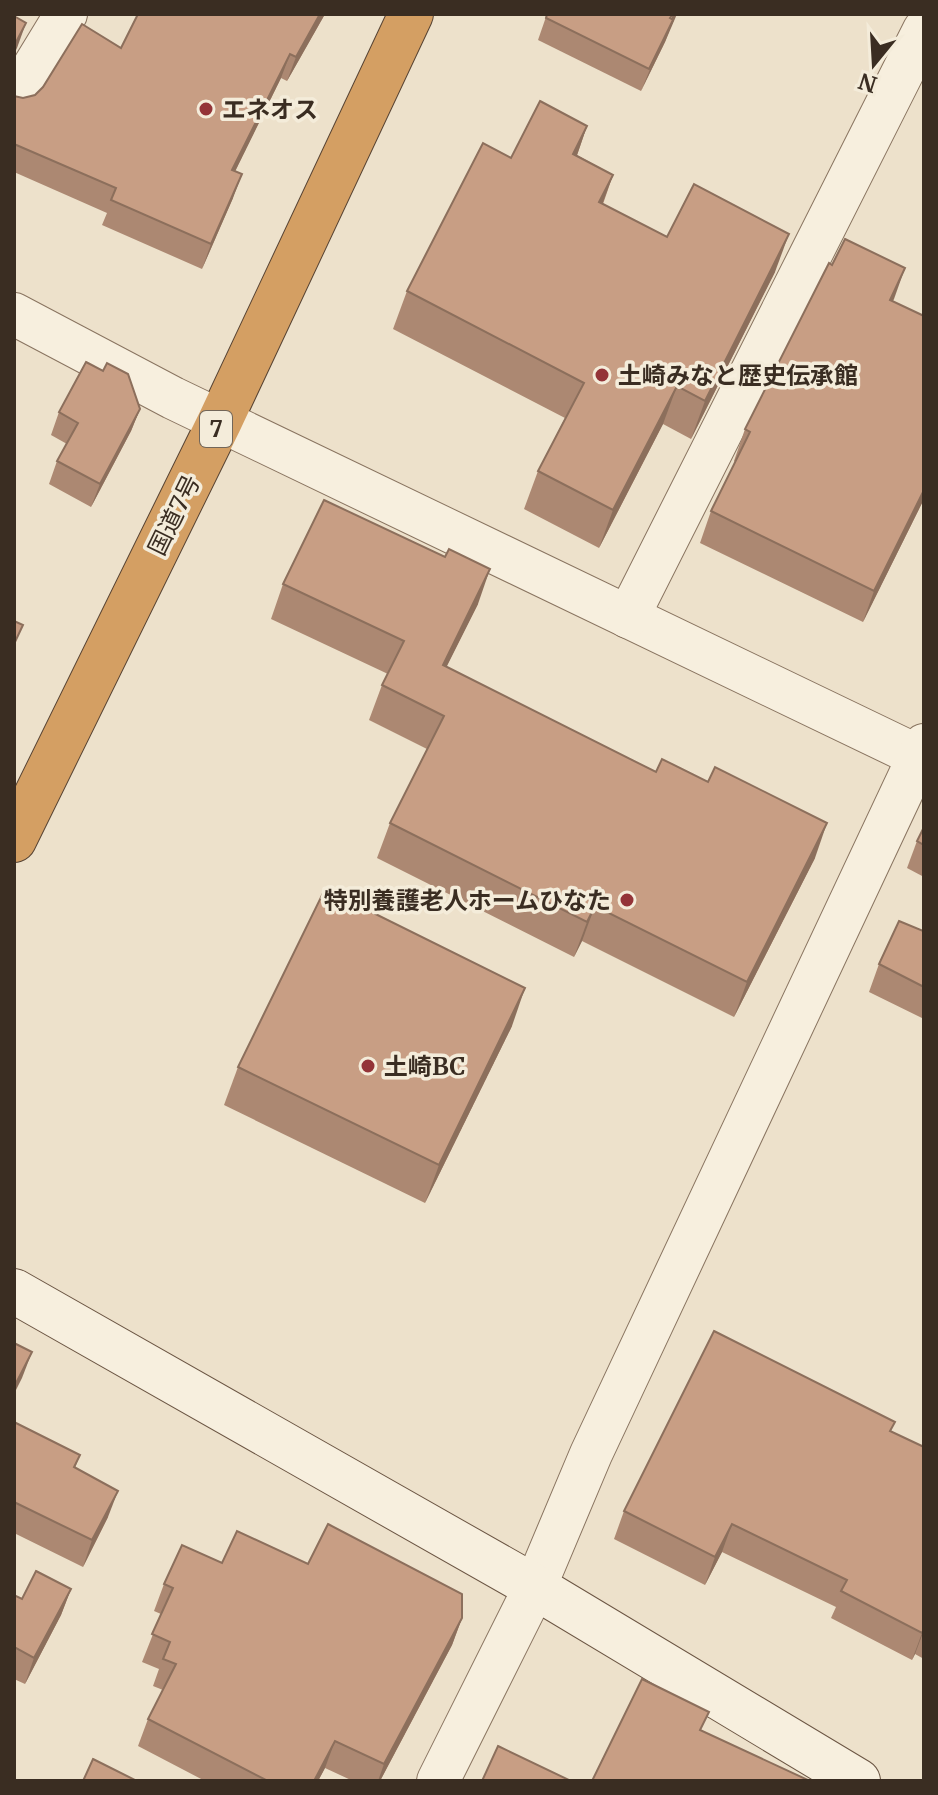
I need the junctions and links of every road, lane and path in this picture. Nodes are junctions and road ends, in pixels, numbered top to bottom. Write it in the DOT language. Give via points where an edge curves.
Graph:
graph roads {
  1 [pos="66,14"];
  2 [pos="411,14"];
  3 [pos="924,30"];
  4 [pos="14,99"];
  5 [pos="14,314"];
  6 [pos="220,421"];
  7 [pos="628,617"];
  8 [pos="922,753"];
  9 [pos="14,840"];
  10 [pos="14,1291"];
  11 [pos="535,1587"];
  12 [pos="438,1781"];
  13 [pos="858,1781"];
  1 -- 4 [label="street"];
  2 -- 6 [label="highway, 国道7号 / 7"];
  3 -- 7 [label="street"];
  5 -- 6 [label="street"];
  6 -- 7 [label="street"];
  6 -- 9 [label="highway, 国道7号 / 7"];
  7 -- 8 [label="street"];
  8 -- 11 [label="street" via="591,1454"];
  10 -- 11 [label="street"];
  11 -- 12 [label="street"];
  11 -- 13 [label="street"];
}
